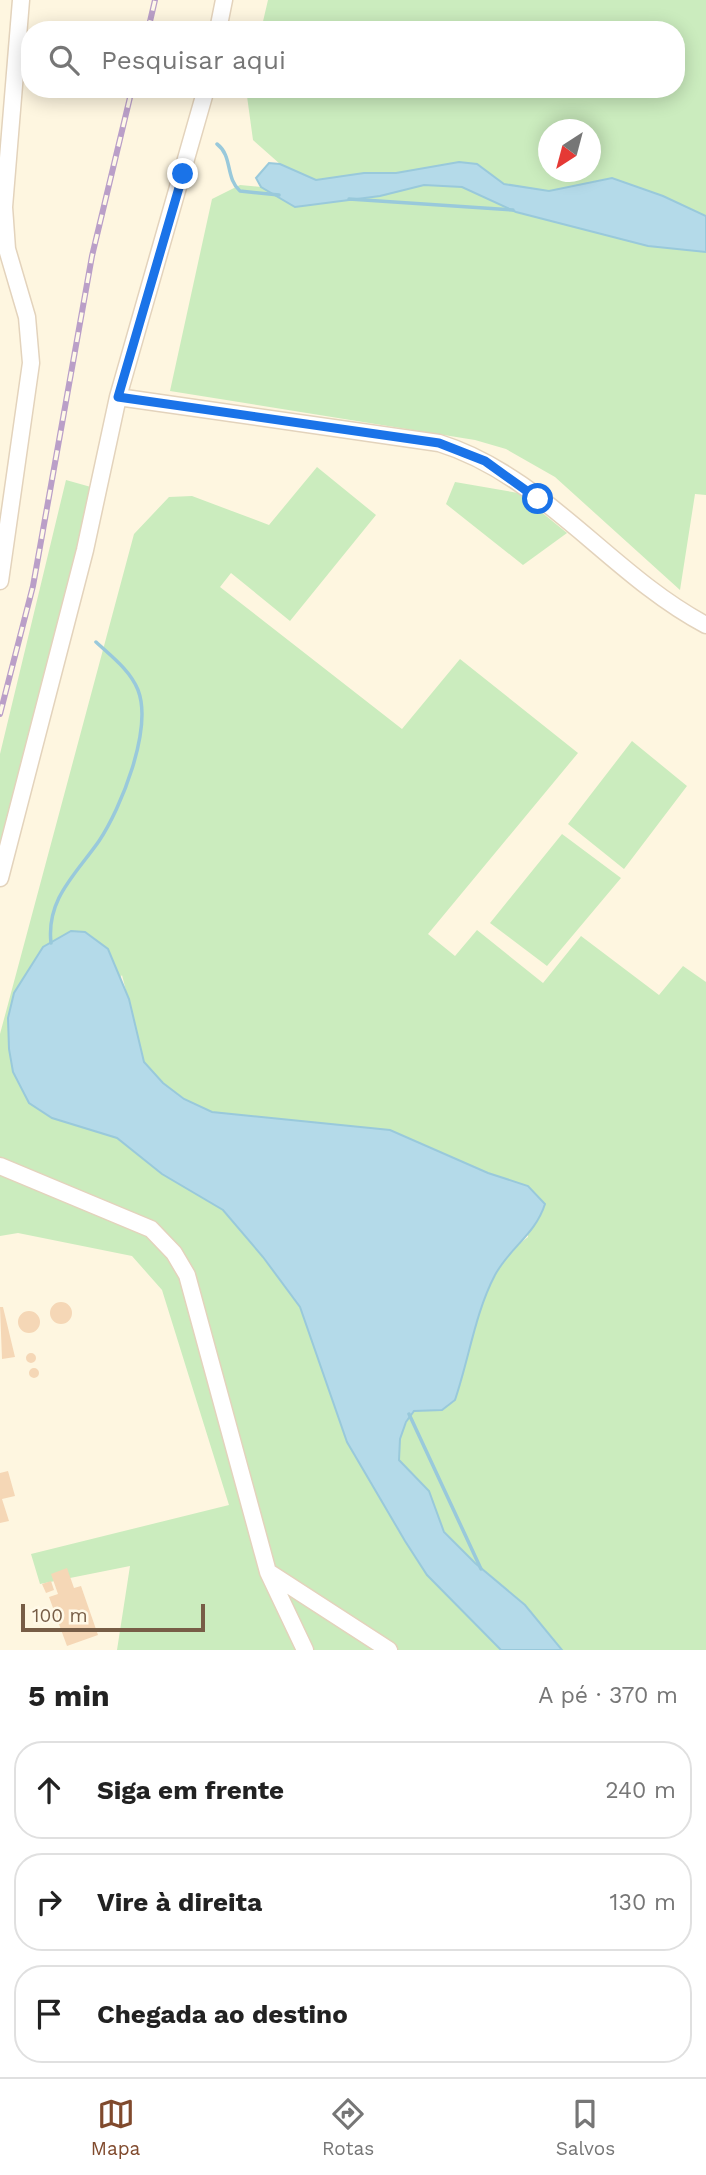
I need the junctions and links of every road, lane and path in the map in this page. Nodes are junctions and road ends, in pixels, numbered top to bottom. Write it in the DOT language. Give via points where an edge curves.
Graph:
graph roads {
  1 [pos="21,0"];
  2 [pos="225,0"];
  3 [pos="220,21"];
  4 [pos="203,98"];
  5 [pos="118,397"];
  6 [pos="0,581"];
  7 [pos="706,625"];
  8 [pos="0,878"];
  9 [pos="0,1166"];
  10 [pos="268,1572"];
  11 [pos="306,1650"];
  12 [pos="389,1650"];
  1 -- 6 [label="street" via="4,223 8,257 27,317 30,363"];
  2 -- 3 [label="street"];
  4 -- 5 [label="street"];
  5 -- 7 [label="street" via="439,443 464,451 519,485"];
  5 -- 8 [label="street" via="85,551"];
  9 -- 10 [label="street" via="151,1229 174,1253 187,1275"];
  10 -- 11 [label="street"];
  10 -- 12 [label="street"];
}
